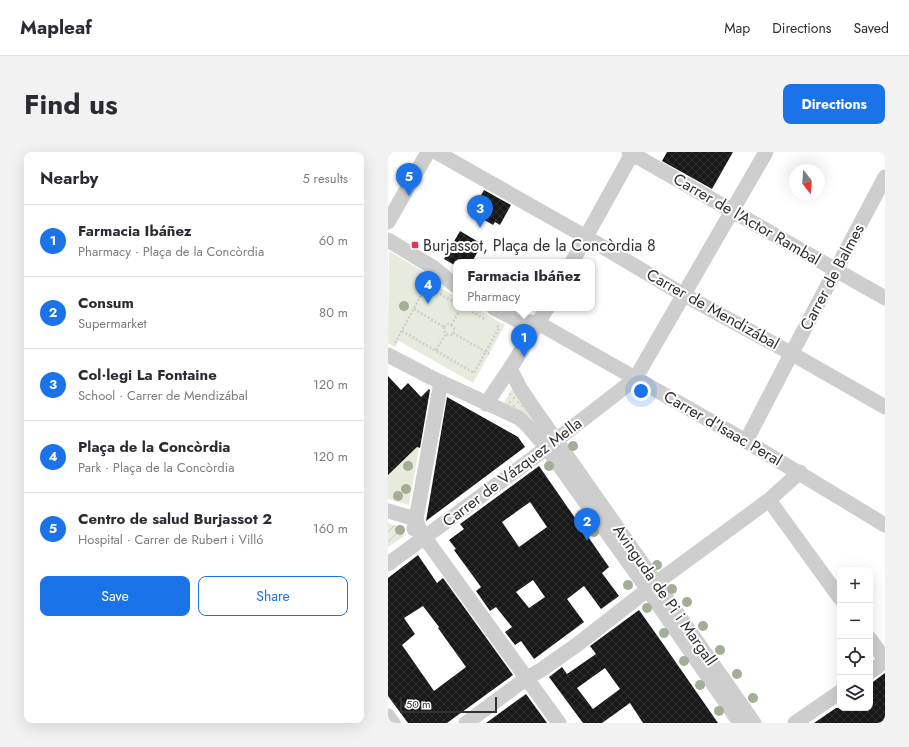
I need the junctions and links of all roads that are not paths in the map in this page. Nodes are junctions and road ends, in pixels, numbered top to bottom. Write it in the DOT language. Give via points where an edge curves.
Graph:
graph roads {
  1 [pos="428,152"];
  2 [pos="436,152"];
  3 [pos="766,152"];
  4 [pos="632,153"];
  5 [pos="885,177"];
  6 [pos="732,212"];
  7 [pos="388,222"];
  8 [pos="586,237"];
  9 [pos="388,240"];
  10 [pos="574,259"];
  11 [pos="836,270"];
  12 [pos="453,284"];
  13 [pos="684,295"];
  14 [pos="885,298"];
  15 [pos="500,311"];
  16 [pos="544,311"];
  17 [pos="538,323"];
  18 [pos="392,350"];
  19 [pos="791,353"];
  20 [pos="510,368"];
  21 [pos="635,379"];
  22 [pos="441,382"];
  23 [pos="486,404"];
  24 [pos="885,407"];
  25 [pos="746,440"];
  26 [pos="551,443"];
  27 [pos="800,472"];
  28 [pos="769,500"];
  29 [pos="388,511"];
  30 [pos="416,519"];
  31 [pos="885,525"];
  32 [pos="425,538"];
  33 [pos="412,547"];
  34 [pos="388,564"];
  35 [pos="652,587"];
  36 [pos="837,594"];
  37 [pos="873,643"];
  38 [pos="885,661"];
  39 [pos="873,670"];
  40 [pos="527,678"];
  41 [pos="837,694"];
  42 [pos="388,716"];
  43 [pos="393,723"];
  44 [pos="466,723"];
  45 [pos="559,723"];
  46 [pos="740,723"];
  47 [pos="754,723"];
  48 [pos="795,723"];
  1 -- 7 [label="street"];
  2 -- 8 [label="street, Carrer de Mendizábal"];
  3 -- 6 [label="street"];
  4 -- 6 [label="street, Carrer de l'Actor Rambal"];
  4 -- 8 [label="street"];
  5 -- 11 [label="street, Carrer de Balmes"];
  6 -- 11 [label="street, Carrer de l'Actor Rambal"];
  6 -- 13 [label="street"];
  8 -- 10 [label="street"];
  8 -- 13 [label="street, Carrer de Mendizábal"];
  9 -- 12 [label="street" via="434,268"];
  11 -- 14 [label="street, Carrer de l'Actor Rambal"];
  11 -- 19 [label="street, Carrer de Balmes"];
  13 -- 19 [label="street, Carrer de Mendizábal"];
  13 -- 21 [label="street"];
  15 -- 17 [label="street" via="519,321"];
  16 -- 17 [label="street"];
  17 -- 20 [label="street"];
  17 -- 21 [label="street, Carrer d'Isaac Peral"];
  18 -- 22 [label="street, Avinguda de Pi i Margall"];
  19 -- 24 [label="street, Carrer de Mendizábal"];
  19 -- 25 [label="street, Carrer de Balmes"];
  20 -- 23 [label="street"];
  20 -- 26 [label="street, Avinguda de Pi i Margall"];
  21 -- 25 [label="street, Carrer d'Isaac Peral"];
  21 -- 26 [label="street, Carrer de Vázquez Mella"];
  22 -- 23 [label="street, Avinguda de Pi i Margall"];
  22 -- 30 [label="street"];
  23 -- 26 [label="street, Avinguda de Pi i Margall" via="519,418"];
  25 -- 27 [label="street, Carrer d'Isaac Peral"];
  26 -- 32 [label="street, Carrer de Vázquez Mella"];
  26 -- 35 [label="street, Avinguda de Pi i Margall"];
  27 -- 28 [label="street"];
  27 -- 31 [label="street, Carrer d'Isaac Peral"];
  28 -- 35 [label="street"];
  28 -- 36 [label="street"];
  29 -- 30 [label="street"];
  30 -- 32 [label="street"];
  30 -- 33 [label="street"];
  32 -- 33 [label="street, Carrer de Vázquez Mella"];
  32 -- 40 [label="street"];
  33 -- 34 [label="street, Carrer de Vázquez Mella"];
  35 -- 40 [label="street" via="572,648"];
  35 -- 46 [label="street, Avinguda de Pi i Margall"];
  35 -- 47 [label="street, Avinguda de Pi i Margall"];
  37 -- 38 [label="street"];
  38 -- 39 [label="street"];
  40 -- 44 [label="street"];
  40 -- 45 [label="street"];
  41 -- 48 [label="street"];
  42 -- 43 [label="street"];
}
